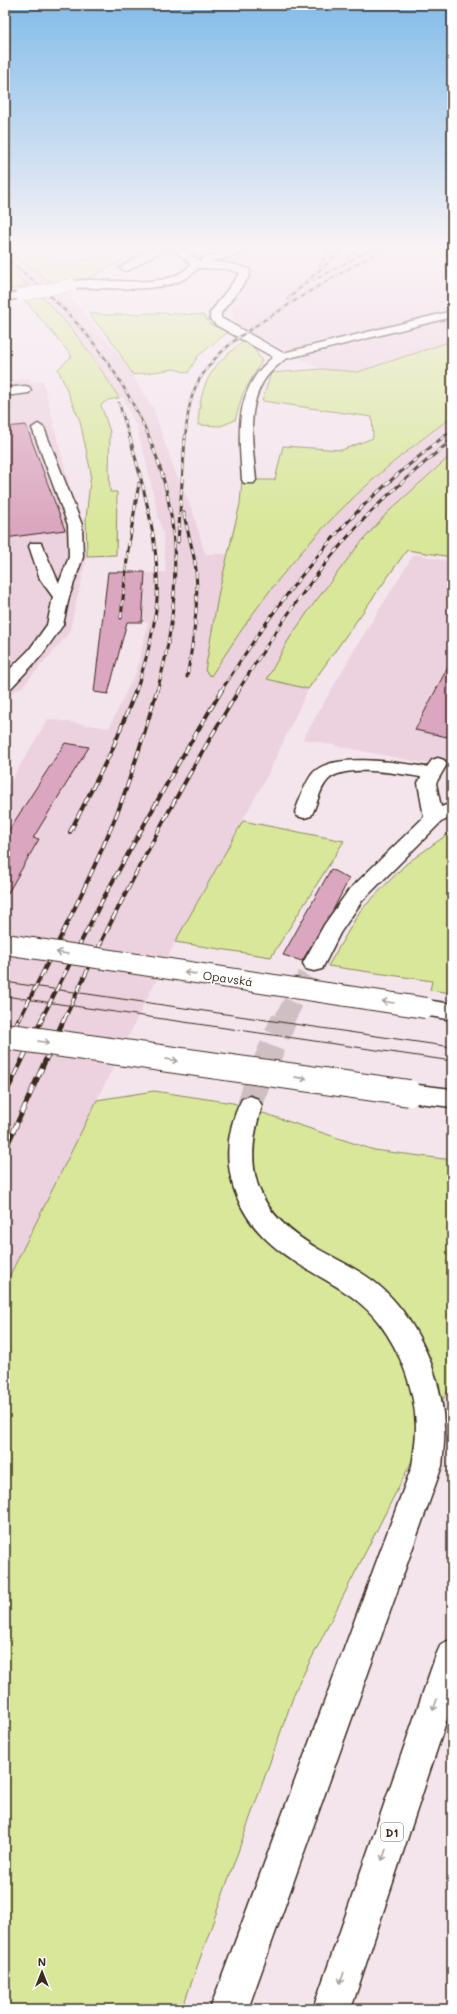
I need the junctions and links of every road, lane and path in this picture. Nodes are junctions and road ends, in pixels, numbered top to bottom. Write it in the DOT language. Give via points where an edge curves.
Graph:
graph roads {
  1 [pos="250,340"];
  2 [pos="351,340"];
  3 [pos="281,358"];
  4 [pos="25,390"];
  5 [pos="5,392"];
  6 [pos="38,428"];
  7 [pos="249,480"];
  8 [pos="36,546"];
  9 [pos="61,597"];
  10 [pos="5,684"];
  11 [pos="452,809"];
  12 [pos="304,812"];
  13 [pos="434,818"];
  14 [pos="5,944"];
  15 [pos="314,963"];
  16 [pos="452,1012"];
  17 [pos="5,1036"];
  18 [pos="452,1098"];
  19 [pos="250,1106"];
  20 [pos="452,1655"];
  21 [pos="229,2009"];
  22 [pos="332,2009"];
  1 -- 3 [label="main road"];
  2 -- 3 [label="main road"];
  3 -- 7 [label="main road" via="271,363 260,374 250,392 246,432"];
  4 -- 5 [label="main road"];
  6 -- 9 [label="main road" via="75,525 76,557"];
  8 -- 9 [label="main road" via="48,579"];
  9 -- 10 [label="main road" via="55,625 35,653"];
  11 -- 13 [label="main road"];
  12 -- 13 [label="main road" via="321,777 333,769 435,769 428,783"];
  13 -- 15 [label="main road" via="355,896"];
  16 -- 14 [label="main road, Opavská, one-way, bridge"];
  17 -- 18 [label="main road, one-way, bridge"];
  19 -- 21 [label="main road" via="240,1143 239,1165 255,1208 274,1232 302,1253 361,1287 388,1314 411,1349 424,1387 430,1426 427,1466"];
  20 -- 22 [label="main road, D1, one-way"];
}
